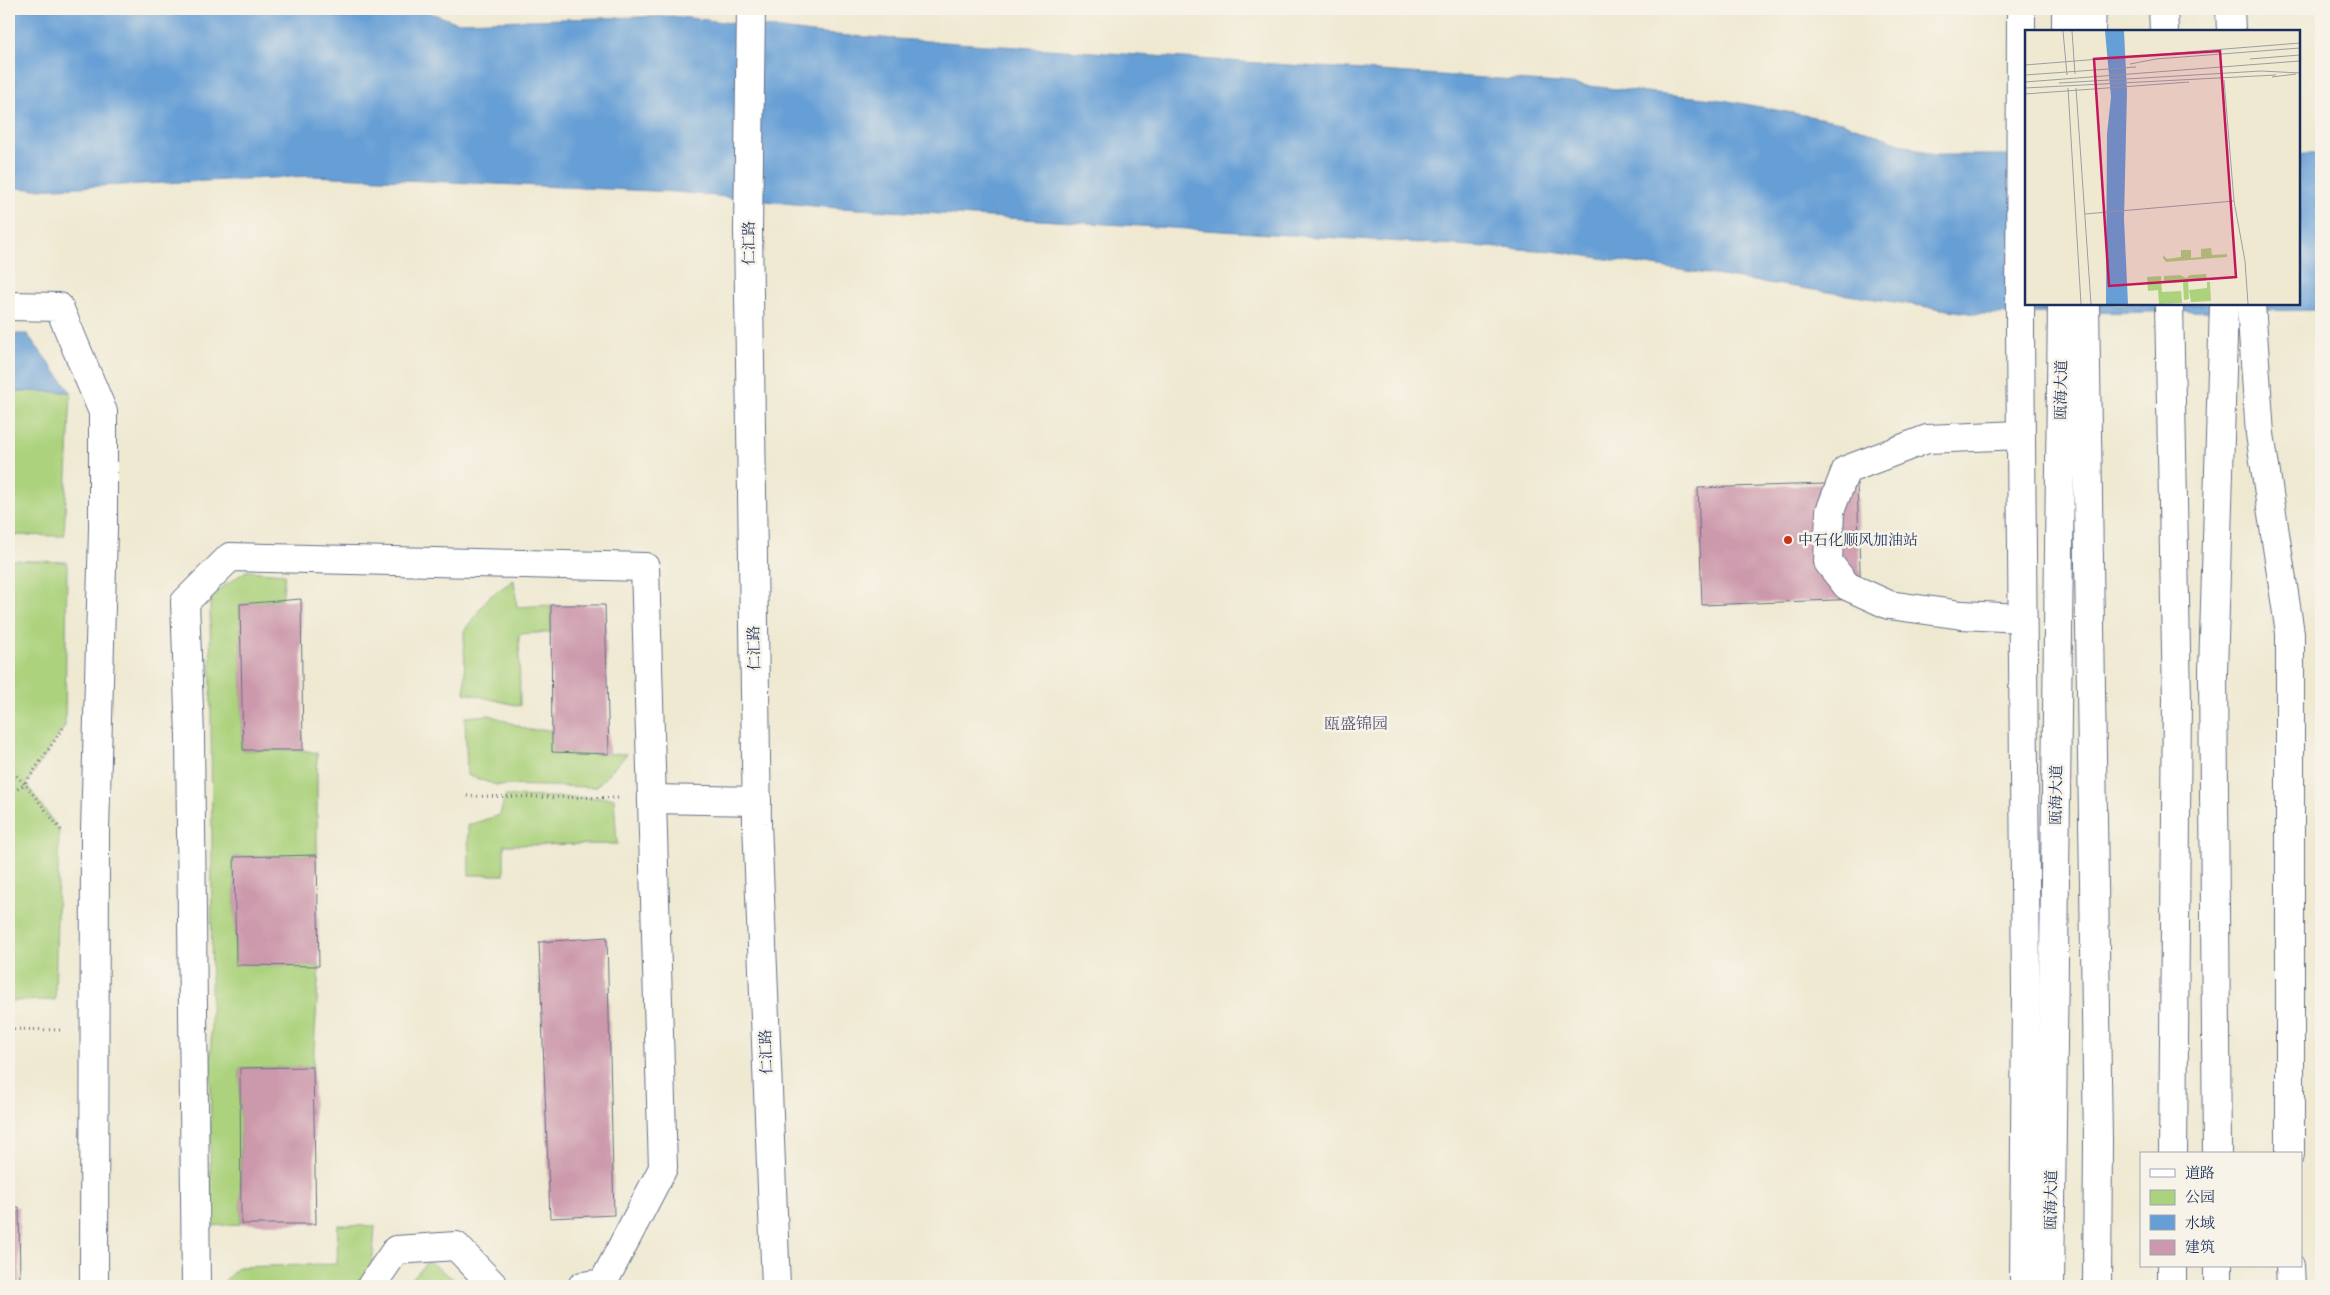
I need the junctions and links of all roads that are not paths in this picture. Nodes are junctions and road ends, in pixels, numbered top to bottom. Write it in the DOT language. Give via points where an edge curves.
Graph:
graph roads {
  1 [pos="752,9"];
  2 [pos="2021,9"];
  3 [pos="2066,9"];
  4 [pos="2092,9"];
  5 [pos="2163,9"];
  6 [pos="2230,9"];
  7 [pos="2066,30"];
  8 [pos="2091,30"];
  9 [pos="2164,30"];
  10 [pos="2231,30"];
  11 [pos="2062,305"];
  12 [pos="2085,305"];
  13 [pos="2169,305"];
  14 [pos="2224,305"];
  15 [pos="2250,305"];
  16 [pos="9,306"];
  17 [pos="2020,435"];
  18 [pos="2022,618"];
  19 [pos="652,799"];
  20 [pos="757,801"];
  21 [pos="2173,1152"];
  22 [pos="2217,1152"];
  23 [pos="2290,1152"];
  24 [pos="2172,1268"];
  25 [pos="2218,1268"];
  26 [pos="2290,1268"];
  27 [pos="94,1286"];
  28 [pos="196,1286"];
  29 [pos="371,1286"];
  30 [pos="494,1286"];
  31 [pos="582,1286"];
  32 [pos="776,1286"];
  33 [pos="2024,1286"];
  34 [pos="2050,1286"];
  35 [pos="2097,1286"];
  36 [pos="2172,1286"];
  37 [pos="2218,1286"];
  38 [pos="2290,1286"];
  1 -- 20 [label="main road, 仁汇路" via="748,229"];
  2 -- 17 [label="main road"];
  3 -- 7 [label="main road"];
  4 -- 8 [label="main road"];
  5 -- 9 [label="main road"];
  6 -- 10 [label="main road"];
  11 -- 34 [label="main road, 瓯海大道"];
  12 -- 35 [label="main road" via="2098,1140"];
  13 -- 21 [label="main road" via="2177,700"];
  14 -- 22 [label="main road" via="2213,672"];
  15 -- 23 [label="main road" via="2260,434 2290,633"];
  16 -- 27 [label="main road" via="59,307 103,412 95,832"];
  17 -- 18 [label="main road"];
  17 -- 18 [label="main road" via="1927,439 1846,470 1830,511 1828,562 1846,586 1889,605 1962,615"];
  18 -- 33 [label="main road" via="2026,990"];
  19 -- 20 [label="main road"];
  19 -- 28 [label="main road" via="645,566 230,557 185,602 190,736"];
  19 -- 31 [label="main road" via="663,1168 603,1283"];
  20 -- 32 [label="main road, 仁汇路"];
  24 -- 36 [label="main road"];
  25 -- 37 [label="main road"];
  26 -- 38 [label="main road"];
  29 -- 30 [label="main road" via="396,1250 456,1246"];
}
